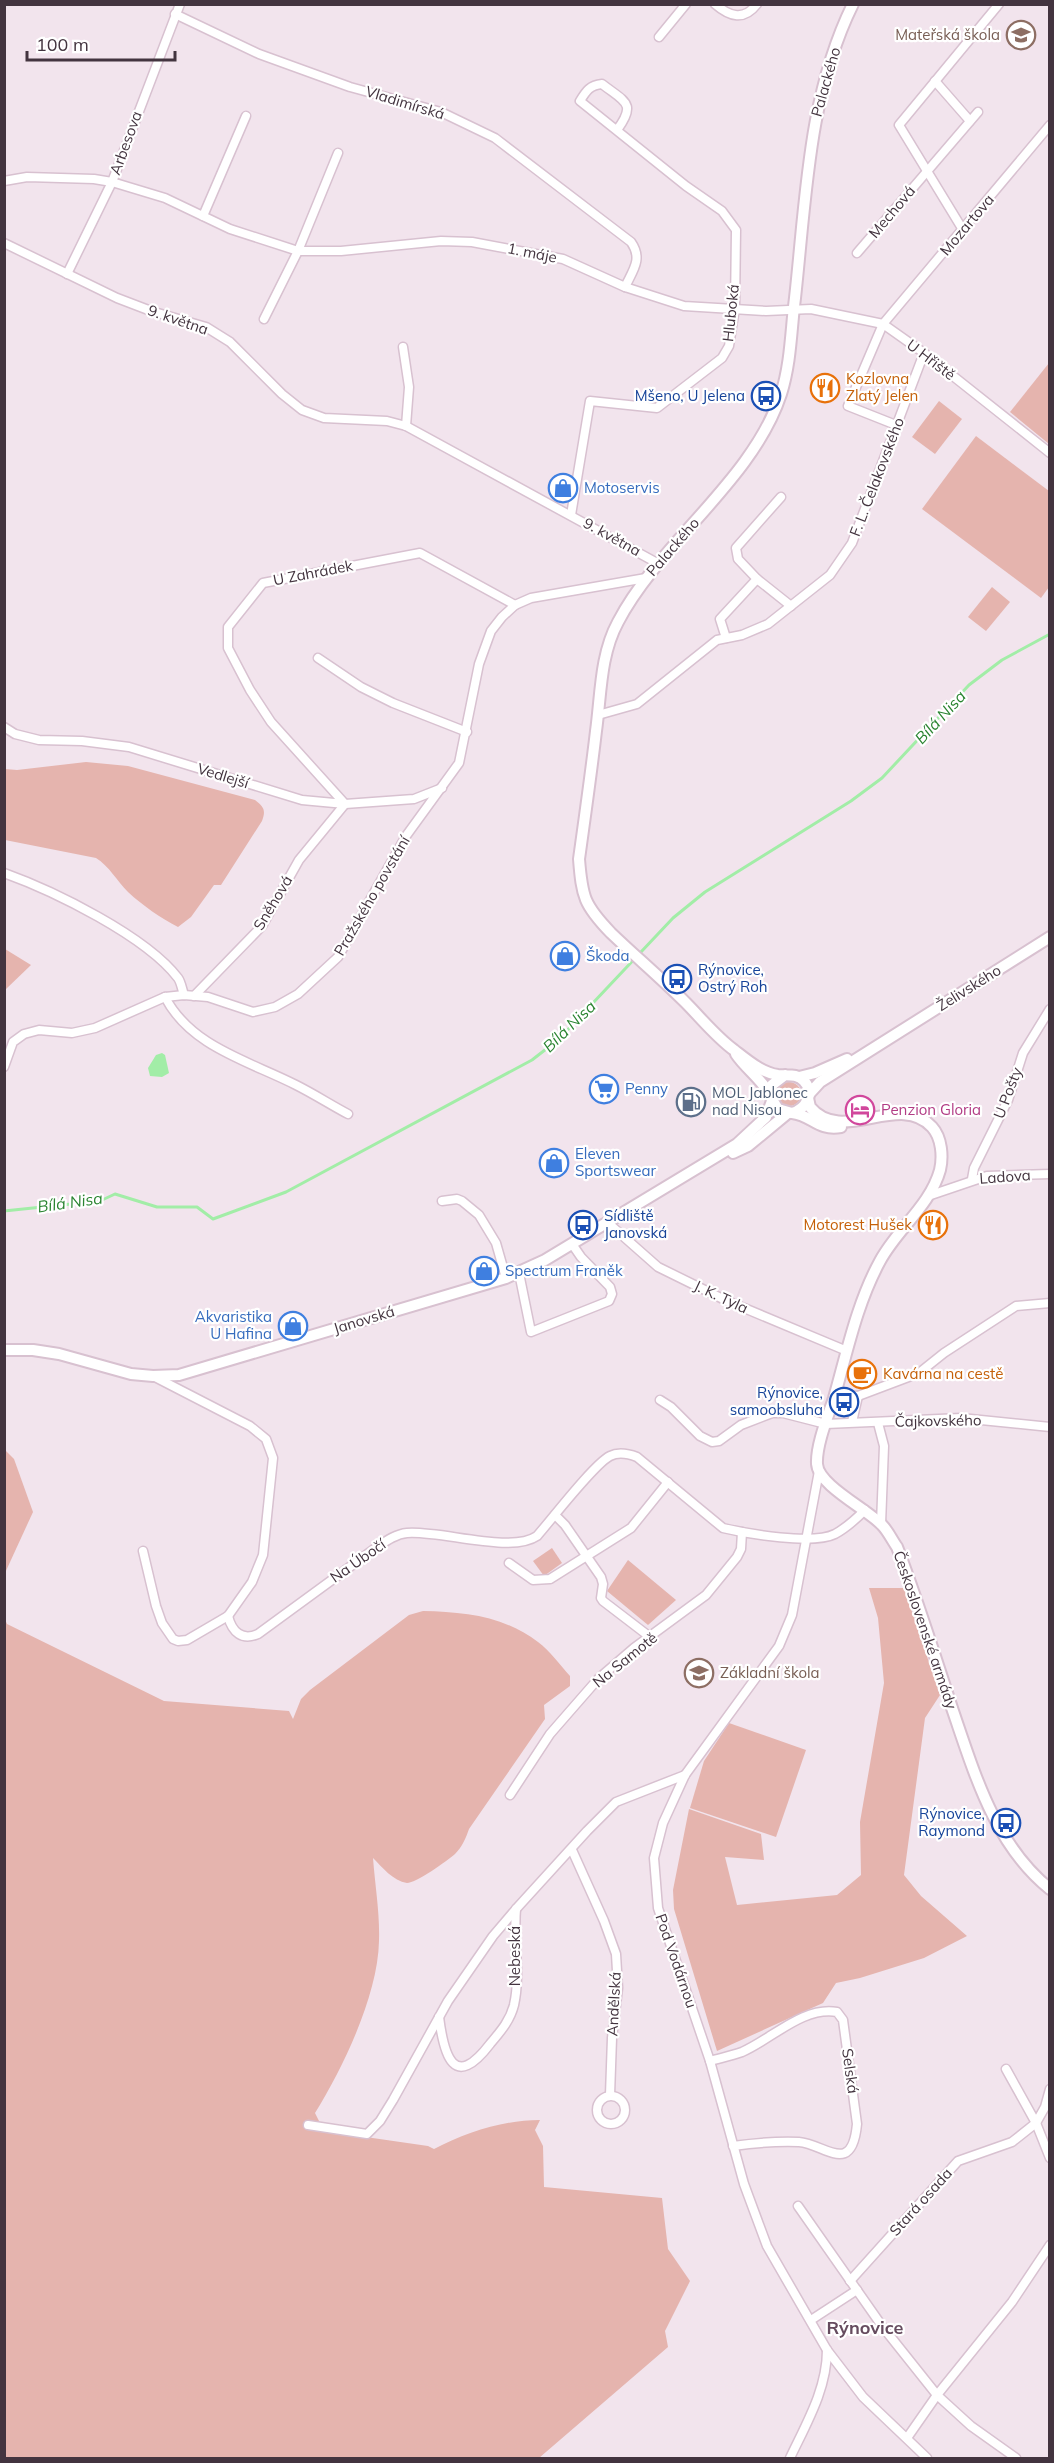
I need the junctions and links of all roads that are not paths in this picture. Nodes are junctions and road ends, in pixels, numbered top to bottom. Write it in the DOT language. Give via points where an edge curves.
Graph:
graph roads {
  1 [pos="180,4"];
  2 [pos="686,4"];
  3 [pos="715,4"];
  4 [pos="757,4"];
  5 [pos="853,4"];
  6 [pos="999,4"];
  7 [pos="175,14"];
  8 [pos="659,37"];
  9 [pos="935,81"];
  10 [pos="978,112"];
  11 [pos="246,116"];
  12 [pos="970,121"];
  13 [pos="1050,125"];
  14 [pos="617,130"];
  15 [pos="338,153"];
  16 [pos="927,171"];
  17 [pos="4,181"];
  18 [pos="112,182"];
  19 [pos="203,216"];
  20 [pos="963,230"];
  21 [pos="4,243"];
  22 [pos="298,251"];
  23 [pos="857,253"];
  24 [pos="67,274"];
  25 [pos="625,287"];
  26 [pos="735,308"];
  27 [pos="794,310"];
  28 [pos="264,319"];
  29 [pos="883,324"];
  30 [pos="403,347"];
  31 [pos="924,353"];
  32 [pos="897,425"];
  33 [pos="406,426"];
  34 [pos="1050,453"];
  35 [pos="781,497"];
  36 [pos="572,515"];
  37 [pos="659,564"];
  38 [pos="646,578"];
  39 [pos="756,579"];
  40 [pos="515,605"];
  41 [pos="791,606"];
  42 [pos="726,638"];
  43 [pos="318,658"];
  44 [pos="598,715"];
  45 [pos="4,727"];
  46 [pos="467,732"];
  47 [pos="442,788"];
  48 [pos="345,804"];
  49 [pos="4,873"];
  50 [pos="1050,937"];
  51 [pos="184,995"];
  52 [pos="194,996"];
  53 [pos="165,997"];
  54 [pos="1050,1009"];
  55 [pos="888,1039"];
  56 [pos="732,1049"];
  57 [pos="4,1067"];
  58 [pos="785,1075"];
  59 [pos="799,1077"];
  60 [pos="809,1096"];
  61 [pos="771,1098"];
  62 [pos="790,1113"];
  63 [pos="348,1114"];
  64 [pos="858,1121"];
  65 [pos="699,1167"];
  66 [pos="1050,1174"];
  67 [pos="972,1179"];
  68 [pos="928,1196"];
  69 [pos="442,1201"];
  70 [pos="607,1222"];
  71 [pos="572,1244"];
  72 [pos="519,1273"];
  73 [pos="506,1278"];
  74 [pos="1050,1303"];
  75 [pos="6,1351"];
  76 [pos="848,1351"];
  77 [pos="153,1376"];
  78 [pos="835,1394"];
  79 [pos="858,1396"];
  80 [pos="660,1400"];
  81 [pos="852,1422"];
  82 [pos="878,1423"];
  83 [pos="825,1424"];
  84 [pos="1050,1427"];
  85 [pos="819,1471"];
  86 [pos="668,1482"];
  87 [pos="865,1510"];
  88 [pos="555,1515"];
  89 [pos="881,1524"];
  90 [pos="742,1532"];
  91 [pos="807,1540"];
  92 [pos="143,1551"];
  93 [pos="587,1556"];
  94 [pos="509,1563"];
  95 [pos="228,1616"];
  96 [pos="650,1637"];
  97 [pos="685,1775"];
  98 [pos="510,1795"];
  99 [pos="572,1850"];
  100 [pos="1050,1889"];
  101 [pos="516,1909"];
  102 [pos="439,2017"];
  103 [pos="710,2061"];
  104 [pos="1006,2069"];
  105 [pos="1050,2089"];
  106 [pos="610,2095"];
  107 [pos="1036,2123"];
  108 [pos="308,2125"];
  109 [pos="733,2146"];
  110 [pos="1050,2158"];
  111 [pos="798,2206"];
  112 [pos="1050,2245"];
  113 [pos="850,2281"];
  114 [pos="857,2290"];
  115 [pos="811,2320"];
  116 [pos="827,2350"];
  117 [pos="937,2394"];
  118 [pos="907,2438"];
  119 [pos="790,2458"];
  120 [pos="927,2458"];
  121 [pos="1016,2458"];
  1 -- 7 [label="street, Arbesova"];
  2 -- 8 [label="street"];
  3 -- 4 [label="street" via="737,16"];
  5 -- 27 [label="street, Palackého" via="818,106"];
  6 -- 9 [label="street, Mechová"];
  7 -- 18 [label="street, Arbesova"];
  7 -- 25 [label="street, Vladimírská" via="259,54 350,87 441,112 495,138 631,242 637,250 637,262"];
  9 -- 12 [label="street"];
  9 -- 16 [label="street, Mechová" via="899,124"];
  10 -- 12 [label="street, Mechová"];
  11 -- 19 [label="street"];
  12 -- 16 [label="street, Mechová"];
  13 -- 20 [label="street, Mozartova"];
  14 -- 14 [label="street, Hluboká" via="628,114 628,107 602,84 595,84 580,101"];
  14 -- 26 [label="street, Hluboká" via="722,210 736,230"];
  15 -- 22 [label="street"];
  16 -- 20 [label="street, Mechová"];
  16 -- 23 [label="street, Mechová"];
  17 -- 18 [label="street, Arbesova" via="27,177"];
  18 -- 19 [label="street, 1. máje" via="165,198"];
  18 -- 24 [label="street"];
  19 -- 22 [label="street, 1. máje" via="262,241"];
  20 -- 29 [label="street, Mozartova"];
  21 -- 24 [label="street, 9. května"];
  22 -- 25 [label="street, 1. máje" via="472,242 563,259"];
  22 -- 28 [label="street"];
  24 -- 33 [label="street, 9. května" via="151,311 206,327 230,342 302,410 324,418 387,421"];
  25 -- 26 [label="street, 1. máje" via="684,306"];
  26 -- 27 [label="street, 1. máje"];
  26 -- 36 [label="street, Hluboká" via="729,346 722,358 663,405 649,409 590,401"];
  27 -- 29 [label="street, U Hřiště" via="811,309"];
  27 -- 37 [label="street, Palackého" via="785,380 763,434"];
  29 -- 31 [label="street, U Hřiště"];
  29 -- 32 [label="street, Mozartova" via="848,406"];
  30 -- 33 [label="street" via="409,387"];
  31 -- 32 [label="street, F. L. Čelakovského"];
  31 -- 34 [label="street, U Hřiště"];
  32 -- 41 [label="street, F. L. Čelakovského" via="852,543 830,576"];
  33 -- 36 [label="street, 9. května"];
  35 -- 39 [label="street" via="736,548 738,559"];
  36 -- 37 [label="street, 9. května"];
  37 -- 38 [label="street, Palackého"];
  38 -- 40 [label="street, Pražského povstání" via="554,592"];
  38 -- 44 [label="street, Palackého" via="609,641"];
  39 -- 41 [label="street"];
  39 -- 42 [label="street" via="720,619"];
  40 -- 46 [label="street, Pražského povstání" via="491,632 478,664"];
  40 -- 48 [label="street, U Zahrádek" via="420,553 263,583 228,627 228,648 271,722"];
  41 -- 42 [label="street, F. L. Čelakovského" via="768,624"];
  42 -- 44 [label="street, F. L. Čelakovského" via="717,640 637,704"];
  43 -- 46 [label="street" via="393,703"];
  44 -- 56 [label="street, Palackého" via="579,859 587,905"];
  45 -- 48 [label="street, Vedlejší" via="39,740 129,747 302,800"];
  46 -- 47 [label="street, Pražského povstání" via="459,763"];
  47 -- 48 [label="street, Vedlejší" via="414,799"];
  47 -- 52 [label="street, Pražského povstání" via="406,836 338,957 298,993 275,1007 253,1012"];
  48 -- 52 [label="street, Sněhová" via="298,860 262,926"];
  49 -- 51 [label="street" via="50,891 155,954 179,979"];
  50 -- 55 [label="street, Želivského"];
  51 -- 52 [label="street, Pražského povstání"];
  51 -- 53 [label="street, Pražského povstání"];
  53 -- 57 [label="street, Pražského povstání" via="95,1028 72,1033 39,1030 24,1034 13,1042"];
  53 -- 63 [label="street" via="187,1026 203,1039"];
  54 -- 67 [label="street, U Pošty" via="1023,1053 1008,1100 974,1167"];
  55 -- 59 [label="street, Želivského"];
  55 -- 60 [label="street, Želivského" via="815,1086"];
  56 -- 58 [label="street, Palackého" via="765,1071"];
  56 -- 61 [label="street, Palackého" via="745,1068 767,1088"];
  58 -- 59 [label="street"];
  58 -- 61 [label="street" via="772,1085"];
  59 -- 60 [label="street"];
  60 -- 62 [label="street" via="804,1107"];
  60 -- 64 [label="street" via="810,1107 824,1119"];
  61 -- 62 [label="street" via="778,1109"];
  61 -- 65 [label="street, Janovská" via="766,1117 749,1135"];
  62 -- 64 [label="street" via="833,1128"];
  62 -- 65 [label="street, Janovská" via="748,1146"];
  64 -- 68 [label="street" via="905,1114 933,1128 942,1156"];
  65 -- 70 [label="street, Janovská"];
  66 -- 67 [label="street, Ladova"];
  67 -- 68 [label="street, Ladova"];
  68 -- 76 [label="street" via="880,1259 863,1297"];
  69 -- 73 [label="street" via="462,1201 479,1215 496,1243"];
  70 -- 71 [label="street, Janovská"];
  70 -- 76 [label="street, J. K. Tyla" via="658,1267 725,1300"];
  71 -- 72 [label="street, Janovská"];
  71 -- 72 [label="street" via="610,1287 609,1301 531,1332"];
  72 -- 73 [label="street, Janovská"];
  73 -- 77 [label="street, Janovská" via="179,1375"];
  74 -- 79 [label="street" via="1016,1306 919,1372"];
  75 -- 77 [label="street, Janovská" via="59,1354 131,1374"];
  76 -- 78 [label="street"];
  77 -- 95 [label="street" via="250,1426 271,1447 263,1555 252,1581"];
  78 -- 79 [label="street"];
  78 -- 83 [label="street"];
  79 -- 81 [label="street"];
  80 -- 83 [label="street, Čajkovského" via="712,1442 772,1413"];
  81 -- 82 [label="street, Čajkovského"];
  81 -- 83 [label="street, Čajkovského"];
  82 -- 84 [label="street, Čajkovského" via="962,1418"];
  82 -- 89 [label="street" via="884,1446"];
  83 -- 85 [label="street"];
  85 -- 87 [label="street, Československé armády"];
  85 -- 91 [label="street, Pod Vodárnou"];
  86 -- 88 [label="street, Na Úbočí" via="637,1457 610,1456"];
  86 -- 90 [label="street, Na Úbočí" via="723,1528"];
  86 -- 93 [label="street" via="631,1528"];
  87 -- 89 [label="street, Československé armády"];
  87 -- 91 [label="street" via="835,1534"];
  88 -- 93 [label="street"];
  88 -- 95 [label="street, Na Úbočí" via="537,1536 522,1542 407,1533 390,1539 252,1637 232,1629"];
  89 -- 100 [label="street, Československé armády" via="897,1547 992,1814 1010,1846"];
  90 -- 91 [label="street, Na Úbočí"];
  90 -- 96 [label="street, Na Samotě" via="737,1557 706,1595"];
  91 -- 97 [label="street, Pod Vodárnou" via="792,1616 779,1646"];
  92 -- 95 [label="street" via="156,1606 173,1639 188,1640"];
  93 -- 94 [label="street" via="543,1581 533,1580"];
  93 -- 96 [label="street" via="603,1580 601,1598"];
  96 -- 98 [label="street, Na Samotě" via="598,1679 550,1734"];
  97 -- 99 [label="street, Nebeská" via="616,1802"];
  97 -- 103 [label="street, Pod Vodárnou" via="663,1823 654,1858 655,1880 658,1908"];
  99 -- 101 [label="street, Nebeská"];
  99 -- 106 [label="street, Andělská" via="616,1954 618,1988"];
  101 -- 102 [label="street, Nebeská" via="493,1936"];
  101 -- 102 [label="street, Nebeská" via="517,1978 514,2006 506,2025 480,2057 463,2066 453,2064 446,2056"];
  102 -- 108 [label="street, Nebeská" via="393,2100 367,2134"];
  103 -- 109 [label="street, Pod Vodárnou"];
  103 -- 109 [label="street, Selská" via="742,2051 824,2010 837,2012 843,2020 857,2124 852,2146 831,2154 800,2142"];
  104 -- 107 [label="street"];
  105 -- 107 [label="street, Stará osada"];
  107 -- 110 [label="street"];
  107 -- 113 [label="street, Stará osada" via="1012,2142 957,2161"];
  109 -- 115 [label="street, Pod Vodárnou" via="758,2226"];
  111 -- 113 [label="street"];
  112 -- 117 [label="street" via="1012,2302"];
  113 -- 114 [label="street"];
  114 -- 115 [label="street"];
  114 -- 117 [label="street"];
  115 -- 116 [label="street, Pod Vodárnou"];
  116 -- 118 [label="street, Pod Vodárnou" via="863,2397"];
  116 -- 119 [label="street" via="819,2395"];
  117 -- 118 [label="street"];
  117 -- 121 [label="street" via="971,2426"];
  118 -- 120 [label="street, Pod Vodárnou"];
}
